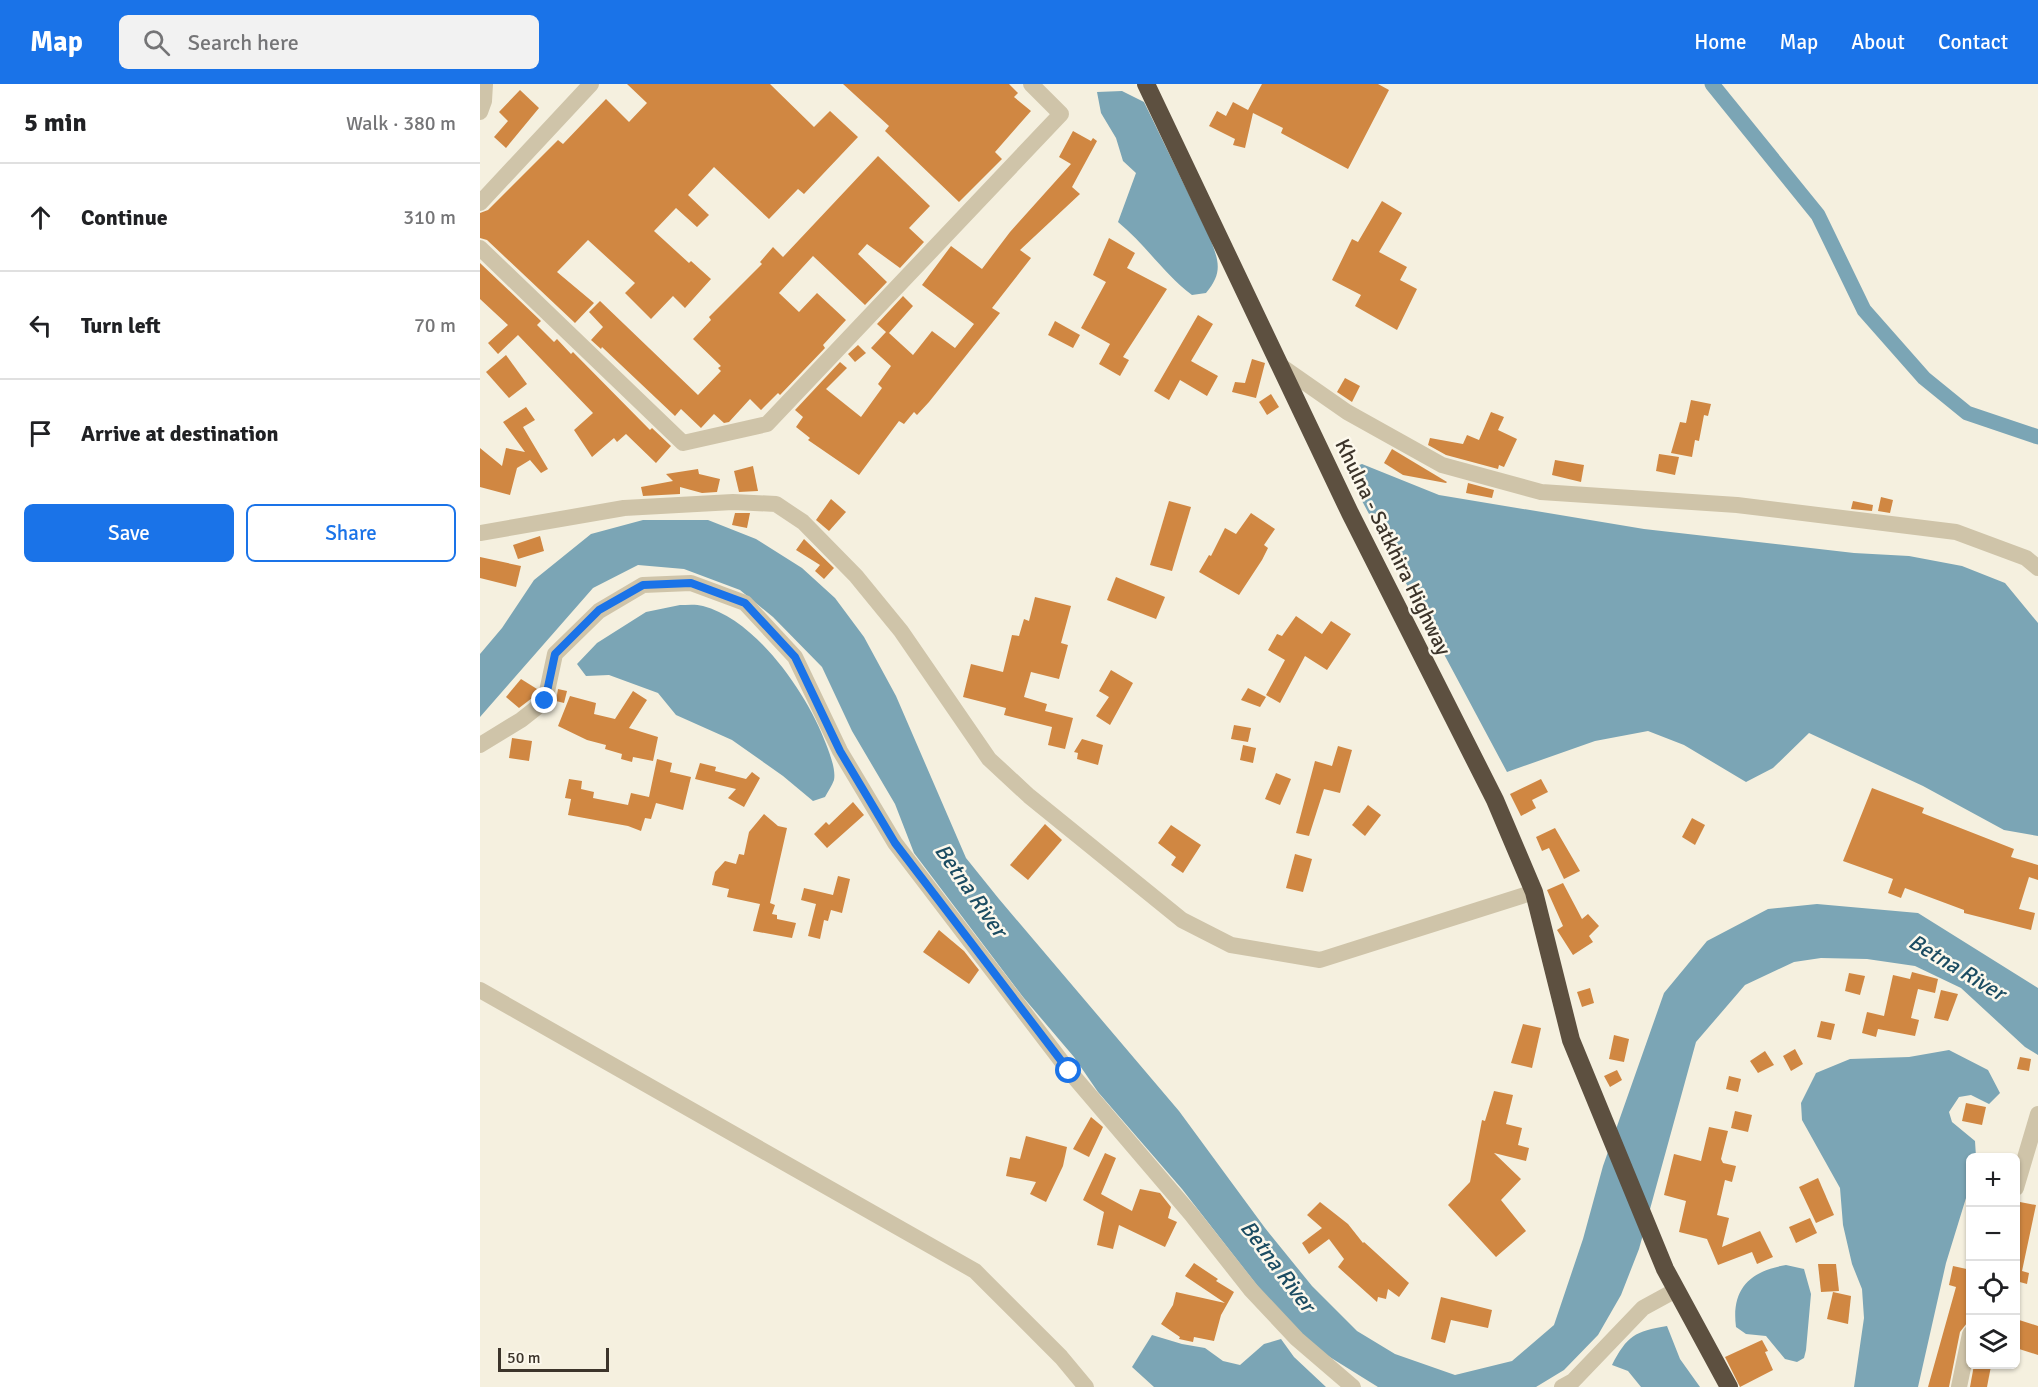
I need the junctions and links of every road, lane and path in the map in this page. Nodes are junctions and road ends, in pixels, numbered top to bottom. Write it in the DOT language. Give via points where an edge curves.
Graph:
graph roads {
  1 [pos="484,84"];
  2 [pos="591,84"];
  3 [pos="1031,84"];
  4 [pos="1146,84"];
  5 [pos="480,111"];
  6 [pos="480,203"];
  7 [pos="480,248"];
  8 [pos="1281,366"];
  9 [pos="480,533"];
  10 [pos="2038,568"];
  11 [pos="480,745"];
  12 [pos="1534,892"];
  13 [pos="480,990"];
  14 [pos="2038,1114"];
  15 [pos="2020,1175"];
  16 [pos="1676,1290"];
  17 [pos="1966,1356"];
  18 [pos="1086,1387"];
  19 [pos="1353,1387"];
  20 [pos="1563,1387"];
  21 [pos="1729,1387"];
  22 [pos="1959,1387"];
  1 -- 5 [label="street"];
  2 -- 6 [label="street"];
  3 -- 7 [label="street" via="1061,114 767,424 683,443"];
  4 -- 8 [label="highway, Khulna - Satkhira Highway"];
  8 -- 10 [label="street" via="1347,412 1442,465 1541,492 1737,505 1956,532 2026,558"];
  8 -- 12 [label="highway, Khulna - Satkhira Highway" via="1350,513 1495,800"];
  9 -- 12 [label="street" via="624,508 733,502 776,504 803,522 856,576 901,631 989,759 1182,920 1230,945 1320,960"];
  11 -- 19 [label="street" via="545,701 555,654 599,610 643,585 691,583 745,603 795,657 840,751 895,843 1069,1071 1251,1290 1297,1339"];
  12 -- 16 [label="highway, Khulna - Satkhira Highway" via="1571,1040"];
  13 -- 18 [label="street" via="975,1271"];
  14 -- 15 [label="street"];
  16 -- 20 [label="street" via="1643,1308 1573,1382"];
  16 -- 21 [label="highway, Khulna - Satkhira Highway"];
  17 -- 22 [label="street"];
}
